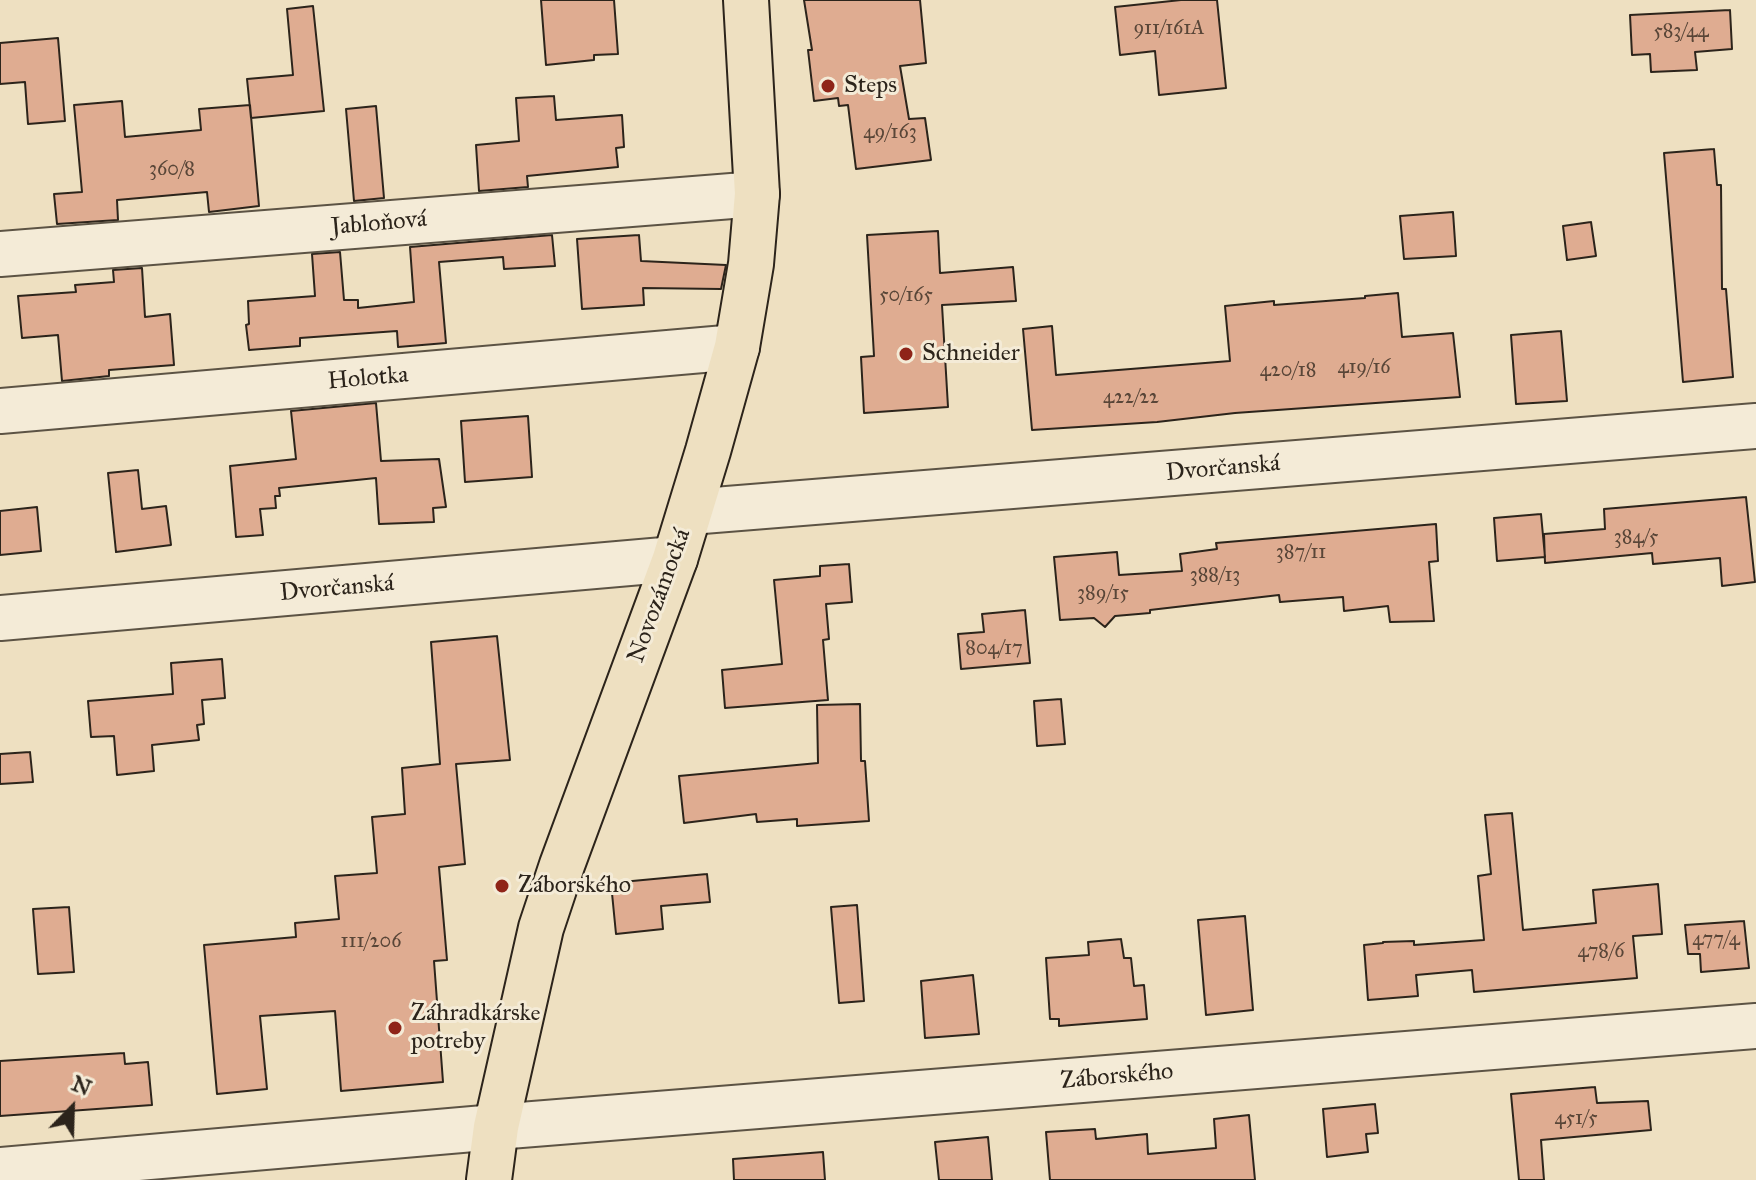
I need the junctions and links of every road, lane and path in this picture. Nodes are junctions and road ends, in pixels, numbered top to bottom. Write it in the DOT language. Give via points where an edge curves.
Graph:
graph roads {
  1 [pos="746,0"];
  2 [pos="757,194"];
  3 [pos="0,254"];
  4 [pos="737,347"];
  5 [pos="0,411"];
  6 [pos="1756,426"];
  7 [pos="690,512"];
  8 [pos="675,559"];
  9 [pos="0,618"];
  10 [pos="1756,1026"];
  11 [pos="496,1127"];
  12 [pos="0,1170"];
  13 [pos="489,1180"];
  1 -- 2 [label="main road, Novozámocká"];
  2 -- 3 [label="street, Jabloňová"];
  2 -- 4 [label="main road, Novozámocká"];
  4 -- 5 [label="street, Holotka"];
  4 -- 7 [label="main road, Novozámocká"];
  6 -- 7 [label="street, Dvorčanská"];
  7 -- 8 [label="main road, Novozámocká"];
  8 -- 9 [label="street, Dvorčanská"];
  8 -- 11 [label="main road, Novozámocká" via="541,928"];
  10 -- 11 [label="street, Záborského"];
  11 -- 12 [label="street, Záborského"];
  11 -- 13 [label="main road, Novozámocká"];
}
